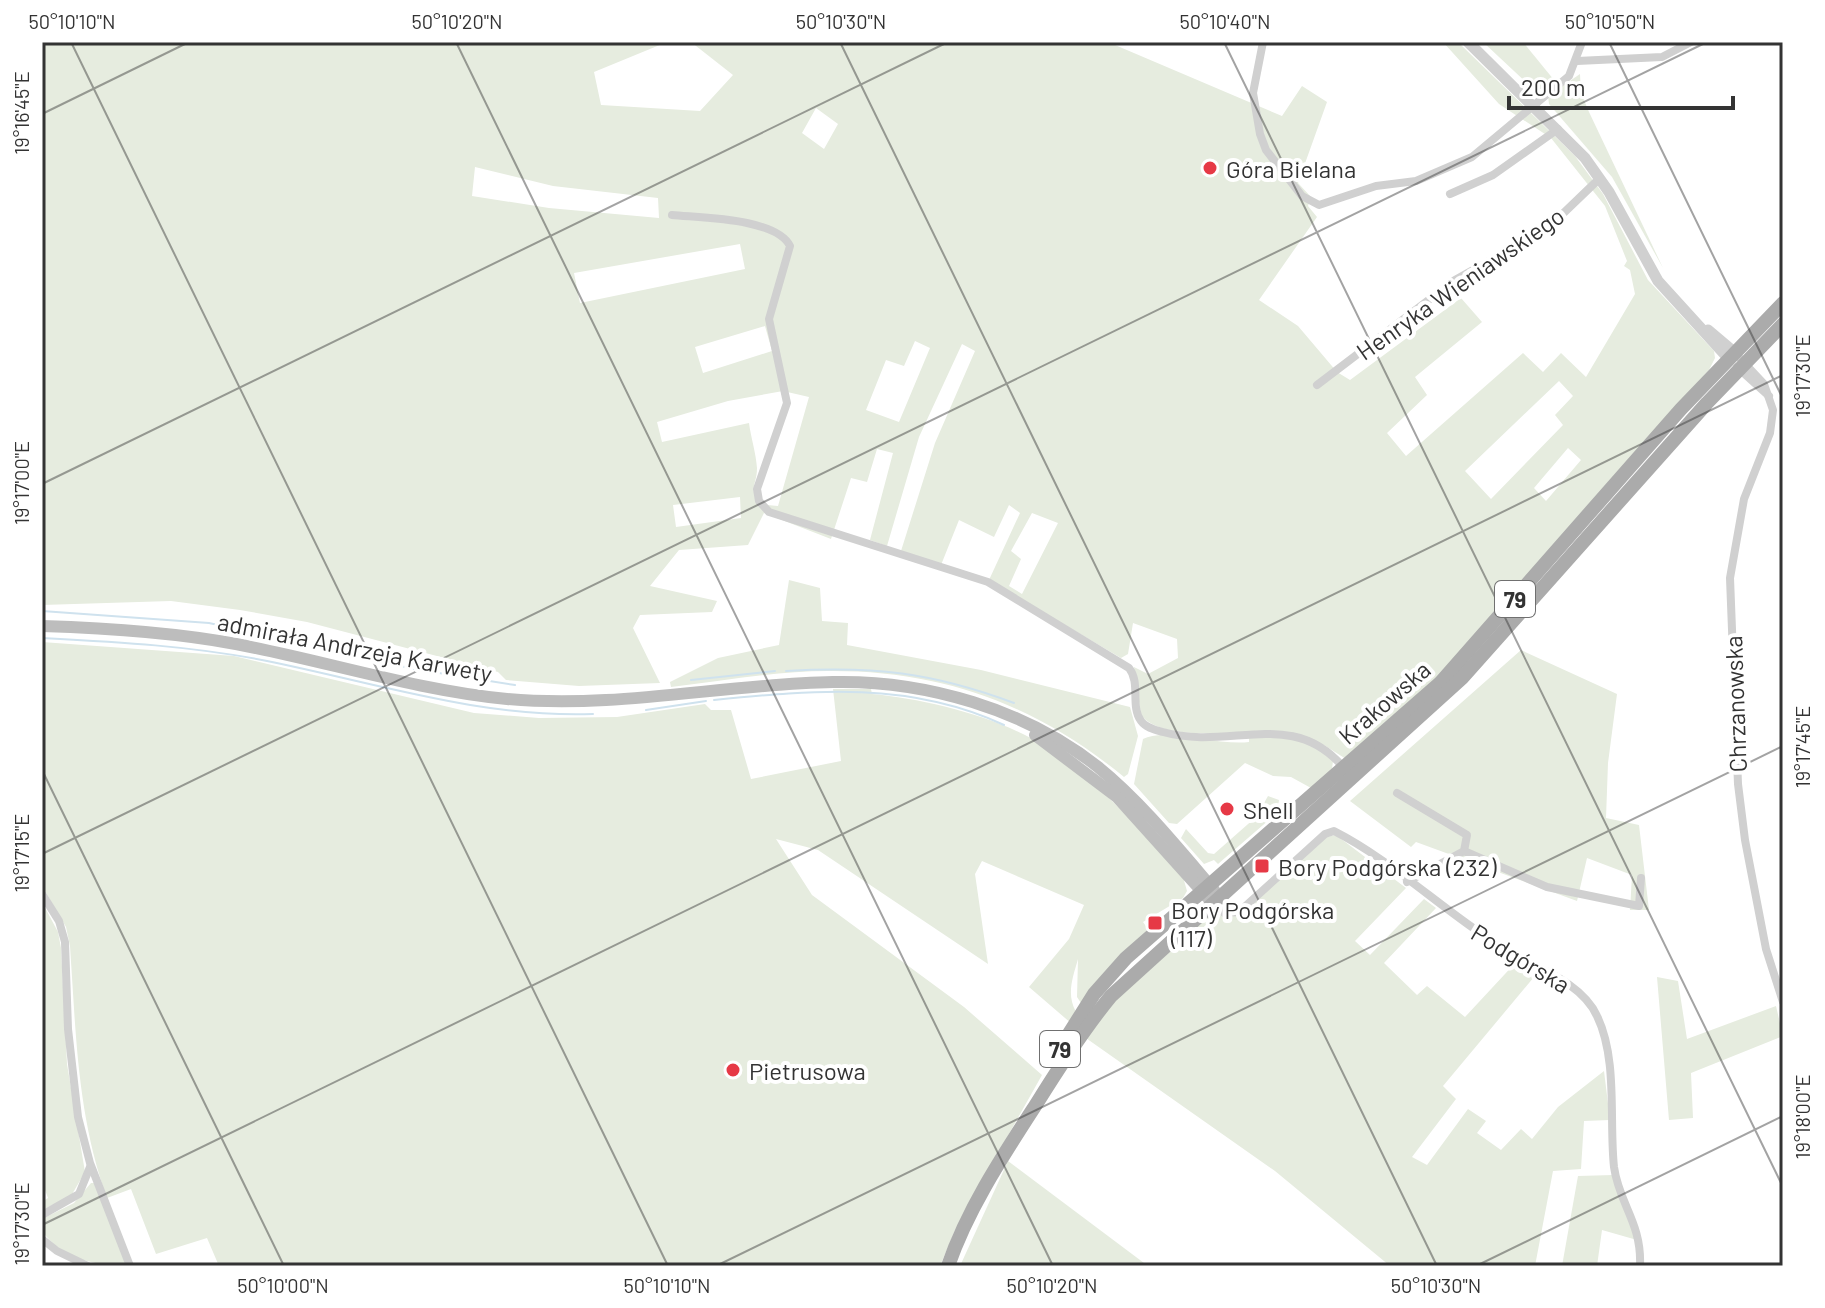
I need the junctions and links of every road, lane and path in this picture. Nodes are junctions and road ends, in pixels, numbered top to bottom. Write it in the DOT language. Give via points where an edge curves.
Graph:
graph roads {
  1 [pos="1263,42"];
  2 [pos="1468,42"];
  3 [pos="1582,42"];
  4 [pos="1691,42"];
  5 [pos="1577,61"];
  6 [pos="1533,103"];
  7 [pos="1559,128"];
  8 [pos="1600,178"];
  9 [pos="1450,194"];
  10 [pos="672,215"];
  11 [pos="1783,303"];
  12 [pos="1783,324"];
  13 [pos="1736,361"];
  14 [pos="1317,385"];
  15 [pos="1783,403"];
  16 [pos="1773,407"];
  17 [pos="42,626"];
  18 [pos="991,709"];
  19 [pos="1343,767"];
  20 [pos="1397,793"];
  21 [pos="1464,851"];
  22 [pos="1226,869"];
  23 [pos="1198,871"];
  24 [pos="1641,878"];
  25 [pos="1407,882"];
  26 [pos="1210,893"];
  27 [pos="42,894"];
  28 [pos="1783,1002"];
  29 [pos="90,1163"];
  30 [pos="42,1215"];
  31 [pos="42,1239"];
  32 [pos="85,1265"];
  33 [pos="130,1266"];
  34 [pos="948,1266"];
  35 [pos="1640,1266"];
  1 -- 6 [label="street" via="1253,93 1260,134 1271,157 1311,203 1330,204 1365,188 1416,181 1462,163"];
  2 -- 6 [label="street"];
  3 -- 5 [label="street"];
  4 -- 5 [label="street" via="1662,57"];
  5 -- 6 [label="street" via="1569,76"];
  6 -- 7 [label="street"];
  7 -- 8 [label="street"];
  7 -- 9 [label="street" via="1493,175"];
  8 -- 13 [label="street" via="1658,281"];
  8 -- 14 [label="street, Henryka Wieniawskiego" via="1548,228 1455,280"];
  10 -- 19 [label="street" via="762,227 790,246 769,319 787,403 759,479 762,505 799,524 1011,593 1129,668 1141,721 1171,734 1217,739 1292,734 1324,747"];
  11 -- 13 [label="main road, Krakowska / 79"];
  12 -- 13 [label="main road, Krakowska / 79"];
  13 -- 16 [label="street"];
  13 -- 19 [label="main road, Krakowska / 79" via="1456,666"];
  13 -- 26 [label="main road, Krakowska / 79" via="1462,678"];
  15 -- 16 [label="street"];
  16 -- 28 [label="street, Chrzanowska" via="1772,427 1740,514 1730,578 1741,812 1766,949"];
  17 -- 18 [label="main road, admirała Andrzeja Karwety" via="201,639 460,694 510,699 636,701 864,682 921,689"];
  18 -- 23 [label="main road, admirała Andrzeja Karwety" via="1038,729 1099,768"];
  18 -- 26 [label="main road, admirała Andrzeja Karwety" via="1055,748 1117,797"];
  19 -- 22 [label="main road, Krakowska / 79"];
  20 -- 21 [label="street" via="1467,835"];
  21 -- 24 [label="street" via="1547,887 1639,906"];
  21 -- 25 [label="street"];
  22 -- 23 [label="main road"];
  22 -- 26 [label="main road, Krakowska / 79"];
  23 -- 26 [label="main road, admirała Andrzeja Karwety"];
  25 -- 26 [label="street, Podgórska" via="1344,836 1330,832 1236,913"];
  25 -- 35 [label="street, Podgórska" via="1467,925 1563,981 1595,1011 1612,1092 1615,1170 1639,1235"];
  26 -- 34 [label="main road, Krakowska / 79" via="1111,996 1075,1042 1018,1130"];
  27 -- 29 [label="street" via="65,942 72,1083"];
  29 -- 30 [label="street" via="89,1178 79,1194"];
  29 -- 33 [label="street"];
  31 -- 32 [label="street"];
}
